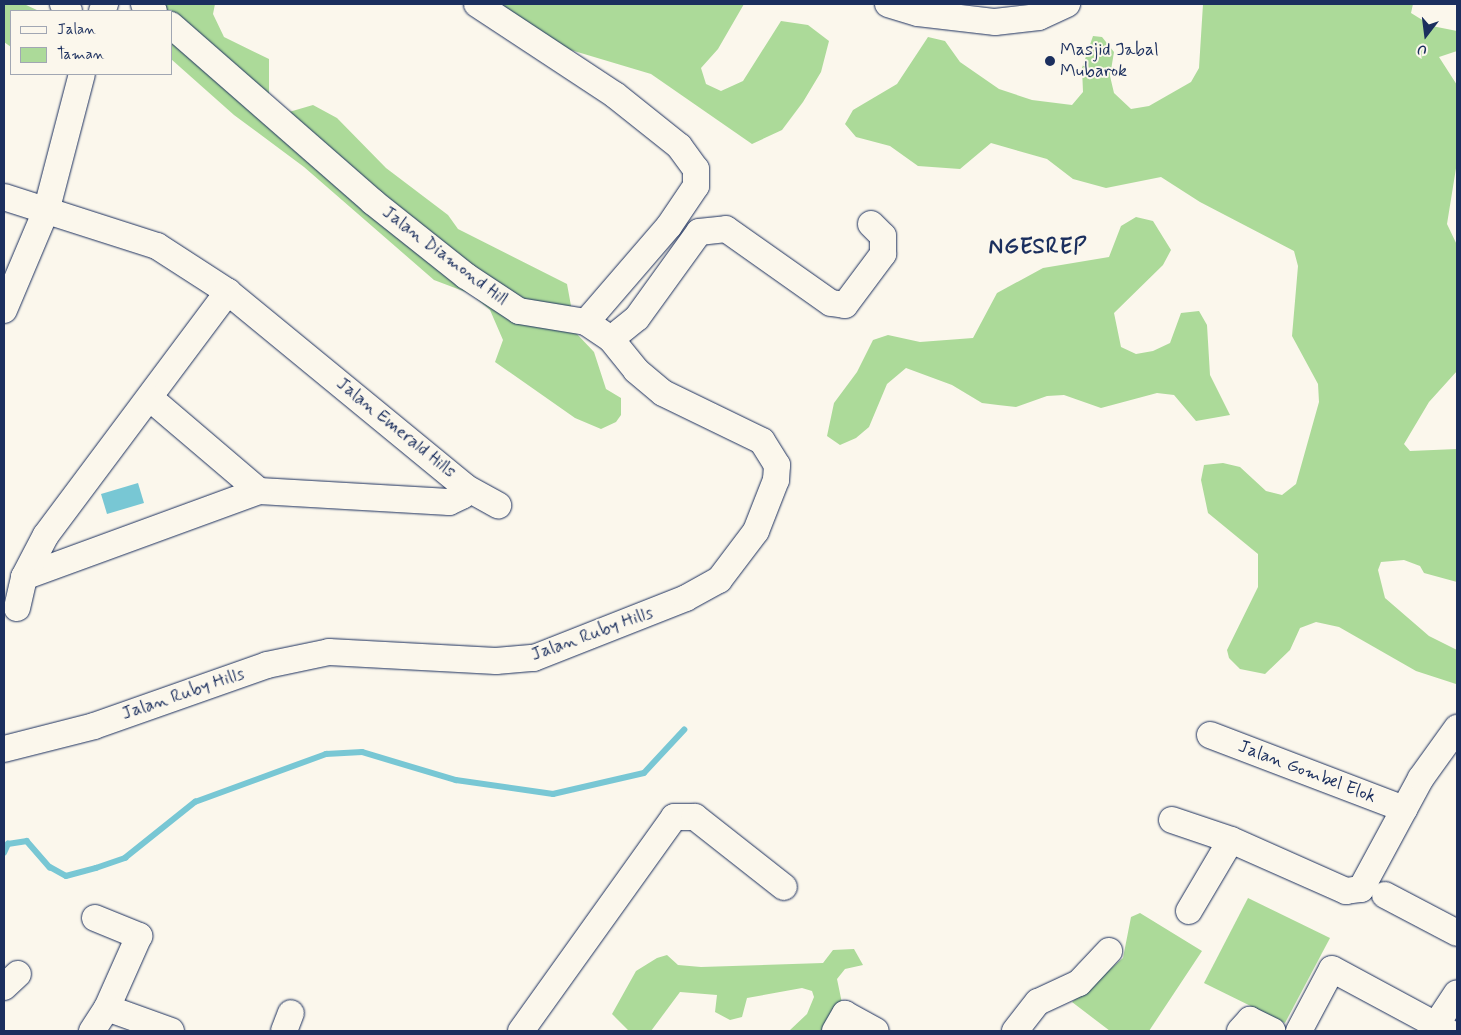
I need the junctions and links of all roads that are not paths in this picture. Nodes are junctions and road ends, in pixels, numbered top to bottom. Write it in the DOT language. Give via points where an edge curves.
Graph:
graph roads {
  1 [pos="477,4"];
  2 [pos="888,4"];
  3 [pos="1067,4"];
  4 [pos="172,26"];
  5 [pos="82,75"];
  6 [pos="4,197"];
  7 [pos="47,208"];
  8 [pos="872,224"];
  9 [pos="228,292"];
  10 [pos="4,310"];
  11 [pos="586,322"];
  12 [pos="610,339"];
  13 [pos="151,399"];
  14 [pos="466,487"];
  15 [pos="259,491"];
  16 [pos="498,505"];
  17 [pos="24,577"];
  18 [pos="17,608"];
  19 [pos="1454,731"];
  20 [pos="1210,735"];
  21 [pos="5,748"];
  22 [pos="1404,809"];
  23 [pos="1172,820"];
  24 [pos="1231,840"];
  25 [pos="784,887"];
  26 [pos="1385,895"];
  27 [pos="1190,911"];
  28 [pos="95,918"];
  29 [pos="1457,933"];
  30 [pos="1109,951"];
  31 [pos="1457,993"];
  32 [pos="107,1008"];
  33 [pos="840,1023"];
  34 [pos="1438,1029"];
  35 [pos="92,1031"];
  36 [pos="171,1031"];
  37 [pos="521,1031"];
  38 [pos="876,1031"];
  39 [pos="1015,1031"];
  40 [pos="1240,1031"];
  41 [pos="1273,1031"];
  42 [pos="1299,1031"];
  1 -- 11 [label="street" via="615,95 679,146 696,169 696,186 669,226"];
  2 -- 3 [label="street" via="918,13 995,22 1039,17"];
  4 -- 11 [label="street, Jalan Diamond Hill" via="373,202 466,276 520,311"];
  5 -- 7 [label="street"];
  6 -- 7 [label="street, Jalan Emerald Hills"];
  7 -- 9 [label="street, Jalan Emerald Hills" via="157,246"];
  7 -- 10 [label="street"];
  8 -- 12 [label="street" via="883,236 883,254 845,305 831,303 726,229 699,232 637,318"];
  9 -- 13 [label="street"];
  9 -- 14 [label="street, Jalan Emerald Hills"];
  11 -- 12 [label="street, Jalan Ruby Hills"];
  12 -- 21 [label="street, Jalan Ruby Hills" via="636,370 663,393 762,441 772,452 777,465 776,480 756,532 719,580 686,598 534,658 496,662 329,652 267,665 94,726"];
  13 -- 15 [label="street"];
  13 -- 17 [label="street" via="57,520"];
  14 -- 15 [label="street, Jalan Emerald Hills" via="462,496 449,502"];
  14 -- 16 [label="street"];
  15 -- 17 [label="street, Jalan Emerald Hills"];
  17 -- 18 [label="street"];
  19 -- 22 [label="street"];
  20 -- 22 [label="street, Jalan Gombel Elok"];
  22 -- 24 [label="street" via="1356,891 1346,891"];
  23 -- 24 [label="street"];
  24 -- 27 [label="street"];
  25 -- 37 [label="street" via="695,817 674,817"];
  26 -- 29 [label="street"];
  28 -- 32 [label="street" via="140,936"];
  30 -- 39 [label="street" via="1080,983 1038,1002"];
  31 -- 34 [label="street"];
  32 -- 35 [label="street"];
  32 -- 36 [label="street"];
  33 -- 38 [label="street"];
  34 -- 42 [label="street" via="1332,969"];
  40 -- 41 [label="street" via="1250,1020"];
}
